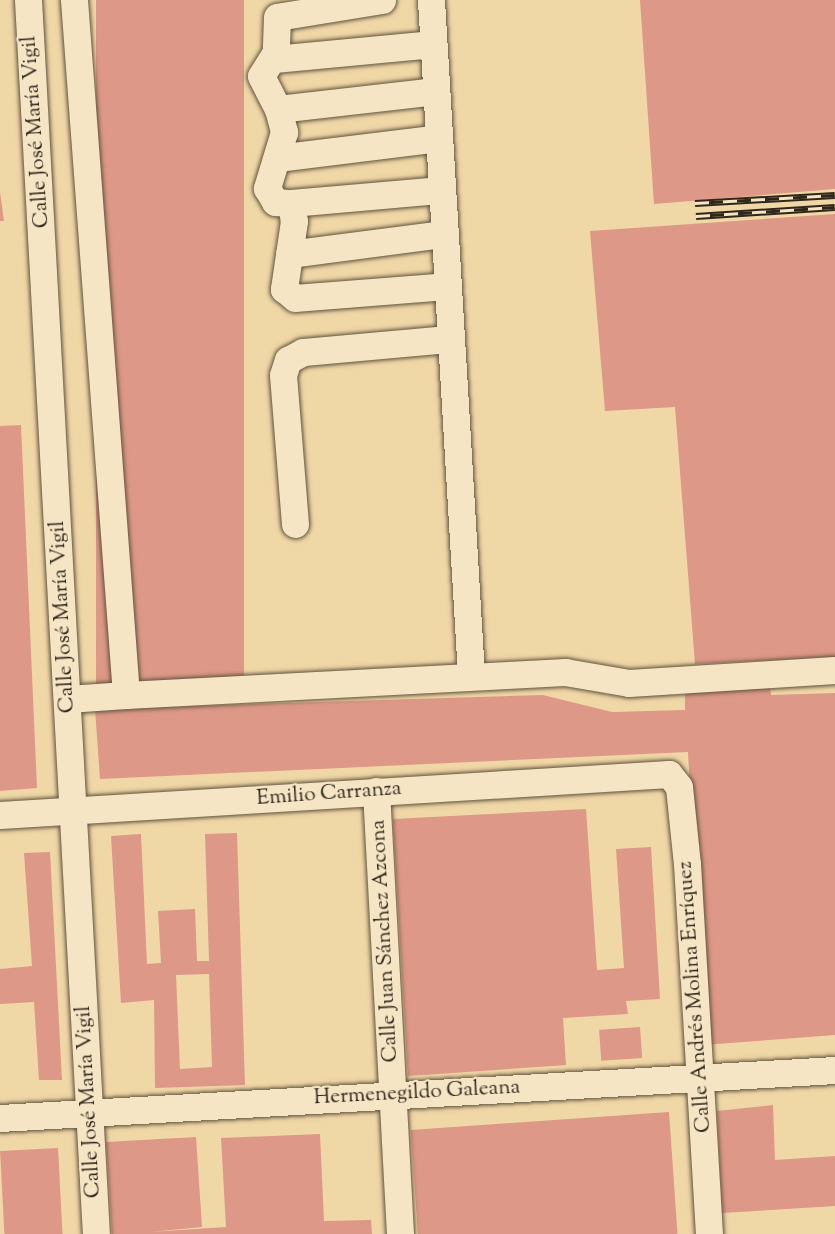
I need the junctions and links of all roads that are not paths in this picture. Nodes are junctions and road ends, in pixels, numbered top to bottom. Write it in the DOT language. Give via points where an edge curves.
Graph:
graph roads {
  1 [pos="27,0"];
  2 [pos="74,0"];
  3 [pos="382,0"];
  4 [pos="431,0"];
  5 [pos="433,44"];
  6 [pos="274,59"];
  7 [pos="436,91"];
  8 [pos="278,109"];
  9 [pos="439,138"];
  10 [pos="277,158"];
  11 [pos="441,190"];
  12 [pos="291,203"];
  13 [pos="444,234"];
  14 [pos="289,254"];
  15 [pos="446,286"];
  16 [pos="448,339"];
  17 [pos="295,524"];
  18 [pos="835,670"];
  19 [pos="471,676"];
  20 [pos="126,695"];
  21 [pos="67,699"];
  22 [pos="658,773"];
  23 [pos="376,791"];
  24 [pos="74,810"];
  25 [pos="0,815"];
  26 [pos="835,1070"];
  27 [pos="700,1076"];
  28 [pos="394,1095"];
  29 [pos="90,1113"];
  30 [pos="0,1118"];
  31 [pos="96,1234"];
  32 [pos="400,1234"];
  33 [pos="709,1234"];
  1 -- 21 [label="street, Calle José María Vigil"];
  2 -- 20 [label="street"];
  3 -- 6 [label="street" via="282,13 277,17"];
  4 -- 5 [label="street"];
  5 -- 6 [label="street"];
  5 -- 7 [label="street"];
  6 -- 8 [label="street" via="261,76"];
  7 -- 8 [label="street"];
  7 -- 9 [label="street"];
  8 -- 10 [label="street" via="284,132"];
  9 -- 10 [label="street"];
  9 -- 11 [label="street"];
  10 -- 12 [label="street" via="267,178 268,195 275,202"];
  11 -- 12 [label="street"];
  11 -- 13 [label="street"];
  12 -- 14 [label="street" via="294,232"];
  13 -- 14 [label="street"];
  13 -- 15 [label="street"];
  14 -- 15 [label="street" via="283,283 286,293 295,298"];
  15 -- 16 [label="street"];
  16 -- 17 [label="street" via="303,352 288,360 283,375"];
  16 -- 19 [label="street"];
  18 -- 19 [label="street" via="629,683 565,672"];
  19 -- 20 [label="street"];
  20 -- 21 [label="street"];
  21 -- 24 [label="street, Calle José María Vigil"];
  22 -- 23 [label="street, Emilio Carranza"];
  22 -- 27 [label="street, Calle Andrés Molina Enríquez" via="669,774 680,787"];
  23 -- 24 [label="street, Emilio Carranza"];
  23 -- 28 [label="street, Calle Juan Sánchez Azcona"];
  24 -- 25 [label="street, Emilio Carranza"];
  24 -- 29 [label="street, Calle José María Vigil"];
  26 -- 27 [label="street, Hermenegildo Galeana"];
  27 -- 28 [label="street, Hermenegildo Galeana"];
  27 -- 33 [label="street, Calle Andrés Molina Enríquez"];
  28 -- 29 [label="street, Hermenegildo Galeana"];
  28 -- 32 [label="street, Calle Juan Sánchez Azcona"];
  29 -- 30 [label="street, Hermenegildo Galeana"];
  29 -- 31 [label="street, Calle José María Vigil"];
}
